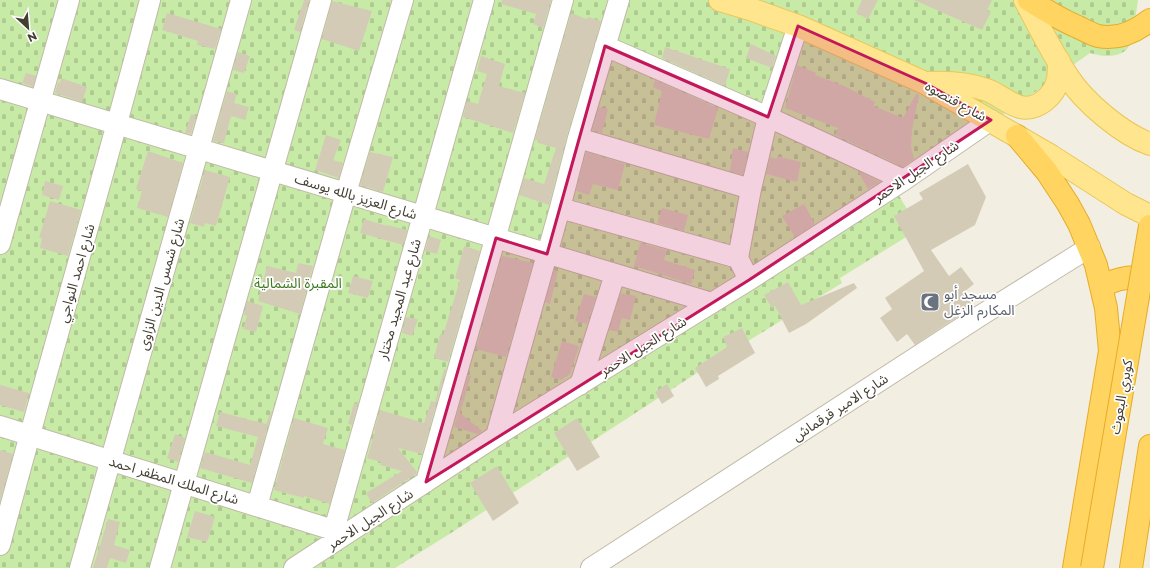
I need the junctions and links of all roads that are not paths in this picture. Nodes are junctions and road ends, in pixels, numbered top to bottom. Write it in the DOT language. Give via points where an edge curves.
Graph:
graph roads {
  1 [pos="68,0"];
  2 [pos="150,0"];
  3 [pos="241,0"];
  4 [pos="321,0"];
  5 [pos="402,0"];
  6 [pos="484,0"];
  7 [pos="563,0"];
  8 [pos="619,0"];
  9 [pos="720,0"];
  10 [pos="1025,0"];
  11 [pos="1028,0"];
  12 [pos="747,4"];
  13 [pos="1150,20"];
  14 [pos="798,26"];
  15 [pos="605,46"];
  16 [pos="1059,61"];
  17 [pos="925,83"];
  18 [pos="0,89"];
  19 [pos="41,101"];
  20 [pos="768,117"];
  21 [pos="991,120"];
  22 [pos="118,124"];
  23 [pos="1017,136"];
  24 [pos="578,138"];
  25 [pos="1150,144"];
  26 [pos="199,149"];
  27 [pos="273,171"];
  28 [pos="904,180"];
  29 [pos="751,189"];
  30 [pos="346,193"];
  31 [pos="560,208"];
  32 [pos="422,216"];
  33 [pos="1150,216"];
  34 [pos="1150,226"];
  35 [pos="496,238"];
  36 [pos="0,244"];
  37 [pos="1090,247"];
  38 [pos="548,254"];
  39 [pos="738,258"];
  40 [pos="615,274"];
  41 [pos="1150,279"];
  42 [pos="749,280"];
  43 [pos="1102,286"];
  44 [pos="712,304"];
  45 [pos="580,385"];
  46 [pos="0,426"];
  47 [pos="29,436"];
  48 [pos="496,436"];
  49 [pos="1150,446"];
  50 [pos="111,461"];
  51 [pos="426,482"];
  52 [pos="184,484"];
  53 [pos="257,506"];
  54 [pos="340,532"];
  55 [pos="0,545"];
  56 [pos="80,568"];
  57 [pos="160,568"];
  58 [pos="294,568"];
  59 [pos="591,568"];
  60 [pos="1074,568"];
  61 [pos="1092,568"];
  62 [pos="1131,568"];
  1 -- 19 [label="street"];
  2 -- 22 [label="street, شارع احمد النواجي"];
  3 -- 26 [label="street, شارع شمس الدين الزاوى"];
  4 -- 27 [label="street"];
  5 -- 30 [label="street"];
  6 -- 32 [label="street, شارع عبد المجيد مختار"];
  7 -- 35 [label="street"];
  8 -- 15 [label="street"];
  9 -- 12 [label="main road, شارع قنصوه"];
  10 -- 16 [label="main road"];
  11 -- 13 [label="highway" via="1097,36 1109,37 1131,33"];
  12 -- 14 [label="main road, شارع قنصوه"];
  14 -- 17 [label="main road, شارع قنصوه"];
  14 -- 20 [label="street"];
  15 -- 20 [label="street"];
  15 -- 24 [label="street"];
  16 -- 17 [label="main road" via="1058,79 1052,94 1038,105 1029,107 1020,107 988,90 976,87 952,83"];
  16 -- 25 [label="main road" via="1069,78 1097,109 1131,135"];
  17 -- 21 [label="main road, شارع قنصوه"];
  18 -- 19 [label="street, شارع العزيز بالله يوسف"];
  19 -- 22 [label="street, شارع العزيز بالله يوسف"];
  19 -- 36 [label="street"];
  20 -- 28 [label="street"];
  20 -- 29 [label="street"];
  21 -- 23 [label="main road, شارع قنصوه"];
  21 -- 28 [label="street, شارع الجبل الاحمر"];
  22 -- 26 [label="street, شارع العزيز بالله يوسف"];
  22 -- 47 [label="street, شارع احمد النواجي"];
  23 -- 33 [label="main road, شارع قنصوه" via="1126,204"];
  23 -- 37 [label="highway" via="1047,172 1068,204"];
  24 -- 29 [label="street"];
  24 -- 31 [label="street"];
  26 -- 27 [label="street, شارع العزيز بالله يوسف"];
  26 -- 50 [label="street, شارع شمس الدين الزاوى"];
  27 -- 30 [label="street, شارع العزيز بالله يوسف"];
  27 -- 52 [label="street"];
  28 -- 42 [label="street, شارع الجبل الاحمر"];
  29 -- 39 [label="street"];
  30 -- 32 [label="street, شارع العزيز بالله يوسف"];
  30 -- 53 [label="street"];
  31 -- 38 [label="street"];
  31 -- 39 [label="street"];
  32 -- 35 [label="street, شارع العزيز بالله يوسف"];
  32 -- 54 [label="street, شارع عبد المجيد مختار"];
  34 -- 61 [label="highway, كوبري البعوث, bridge"];
  35 -- 38 [label="street, شارع العزيز بالله يوسف"];
  35 -- 51 [label="street"];
  37 -- 43 [label="highway"];
  37 -- 59 [label="street, شارع الامير قرقماش"];
  38 -- 40 [label="street, شارع العزيز بالله يوسف"];
  38 -- 48 [label="street"];
  39 -- 42 [label="street"];
  40 -- 44 [label="street, شارع العزيز بالله يوسف"];
  40 -- 45 [label="street"];
  41 -- 43 [label="highway" via="1130,277 1111,281"];
  42 -- 44 [label="street, شارع الجبل الاحمر"];
  43 -- 60 [label="highway" via="1110,351"];
  44 -- 45 [label="street, شارع الجبل الاحمر"];
  45 -- 48 [label="street, شارع الجبل الاحمر"];
  46 -- 47 [label="street, شارع الملك المظفر احمد"];
  47 -- 50 [label="street, شارع الملك المظفر احمد"];
  47 -- 55 [label="street, شارع احمد النواجي"];
  48 -- 51 [label="street, شارع الجبل الاحمر"];
  49 -- 62 [label="highway"];
  50 -- 52 [label="street, شارع الملك المظفر احمد"];
  50 -- 56 [label="street, شارع شمس الدين الزاوى"];
  51 -- 54 [label="street, شارع الجبل الاحمر"];
  52 -- 53 [label="street, شارع الملك المظفر احمد"];
  52 -- 57 [label="street"];
  53 -- 54 [label="street, شارع الملك المظفر احمد"];
  54 -- 58 [label="street, شارع الجبل الاحمر"];
}
